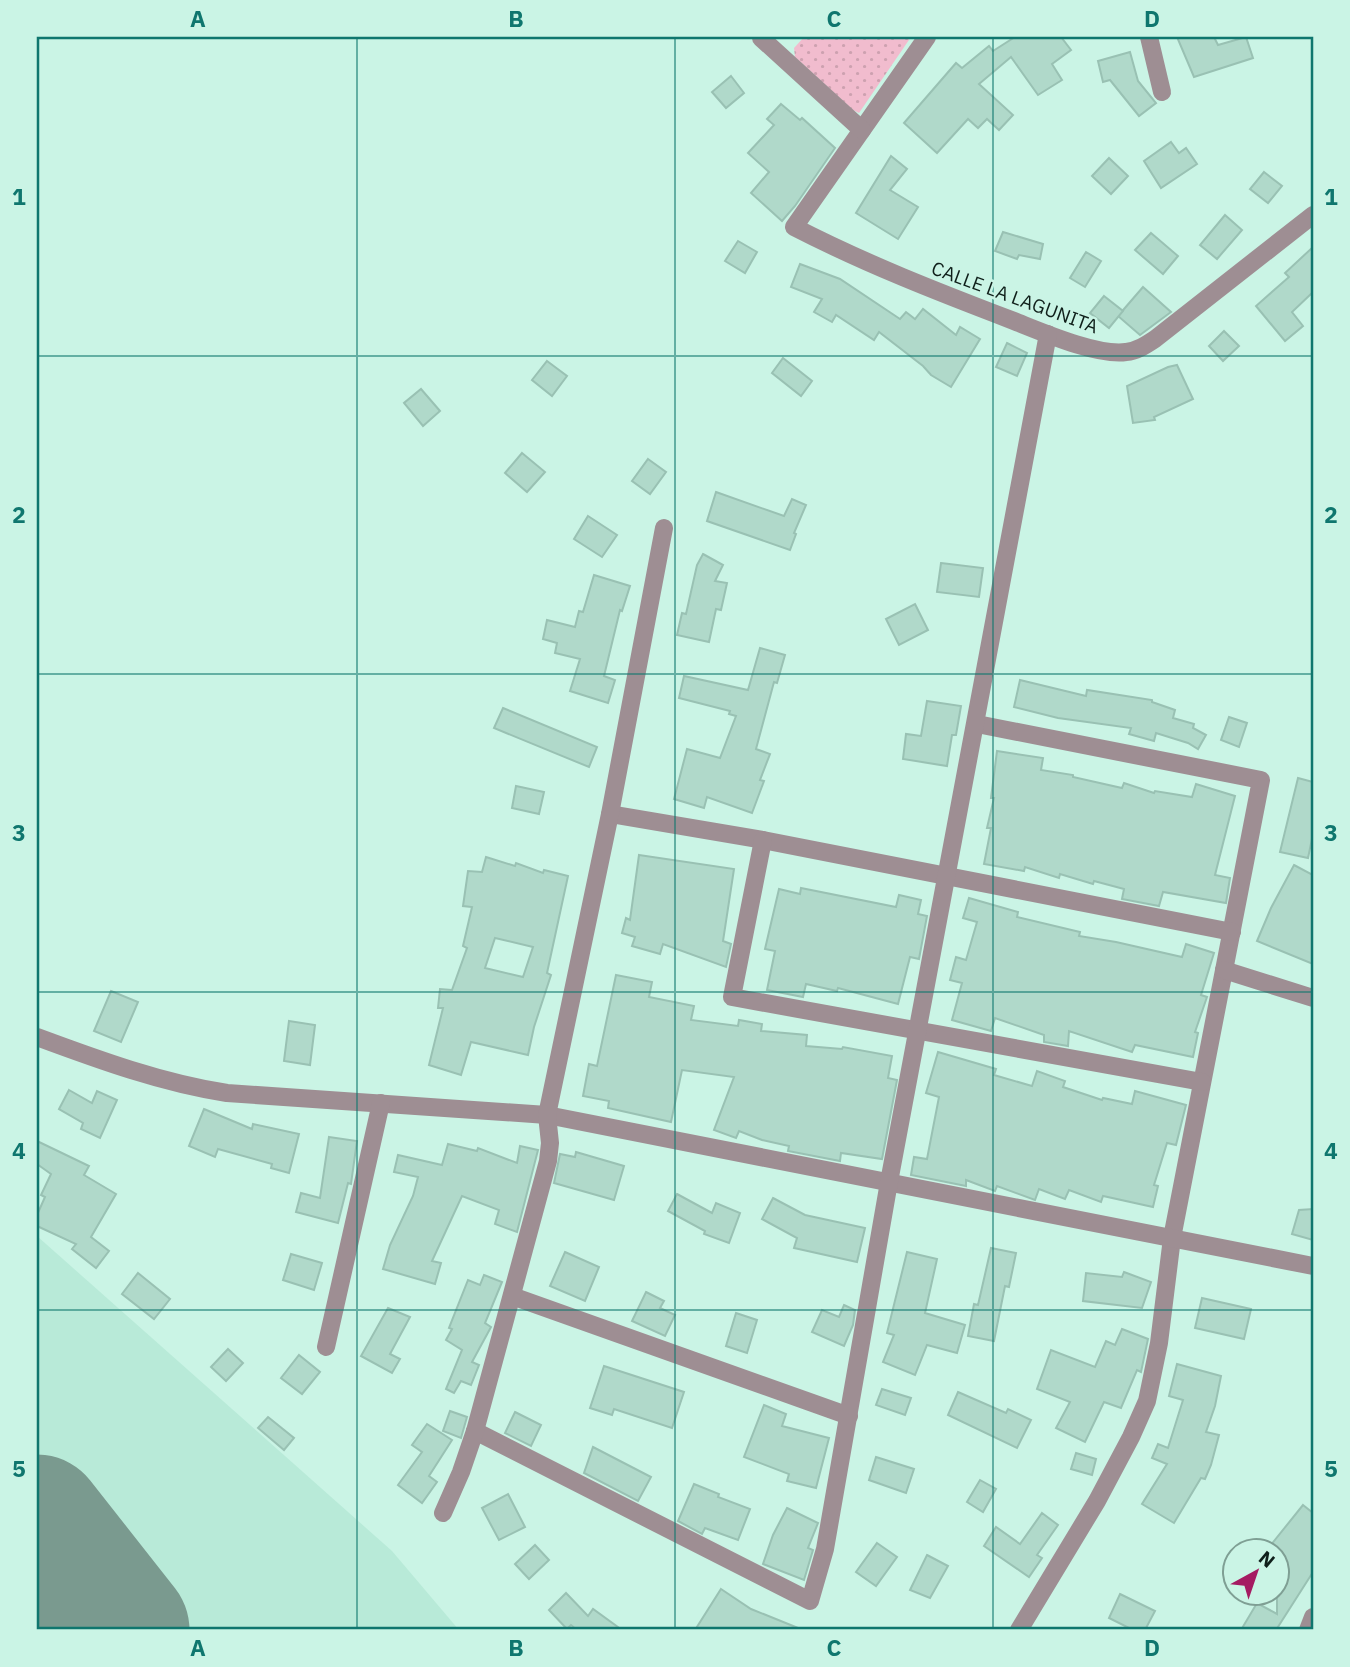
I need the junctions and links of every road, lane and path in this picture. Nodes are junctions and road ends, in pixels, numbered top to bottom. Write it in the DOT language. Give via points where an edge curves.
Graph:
graph roads {
  1 [pos="765,37"];
  2 [pos="927,37"];
  3 [pos="1149,37"];
  4 [pos="1162,92"];
  5 [pos="862,130"];
  6 [pos="1313,215"];
  7 [pos="1048,334"];
  8 [pos="664,528"];
  9 [pos="977,724"];
  10 [pos="610,814"];
  11 [pos="763,840"];
  12 [pos="948,876"];
  13 [pos="1232,932"];
  14 [pos="1224,970"];
  15 [pos="1313,998"];
  16 [pos="918,1030"];
  17 [pos="37,1037"];
  18 [pos="1202,1082"];
  19 [pos="381,1103"];
  20 [pos="547,1115"];
  21 [pos="889,1182"];
  22 [pos="1172,1238"];
  23 [pos="1313,1266"];
  24 [pos="512,1296"];
  25 [pos="326,1347"];
  26 [pos="849,1416"];
  27 [pos="475,1430"];
  28 [pos="443,1513"];
  29 [pos="1313,1617"];
  30 [pos="1019,1630"];
  31 [pos="1308,1630"];
  1 -- 5 [label="street" via="761,38"];
  2 -- 5 [label="street"];
  3 -- 4 [label="street"];
  5 -- 7 [label="street, CALLE LA LAGUNITA" via="793,227 855,258"];
  6 -- 7 [label="street, CALLE LA LAGUNITA" via="1141,348 1125,353 1102,351"];
  7 -- 9 [label="street"];
  8 -- 10 [label="street"];
  9 -- 12 [label="street"];
  9 -- 13 [label="street" via="1261,780"];
  10 -- 11 [label="street"];
  10 -- 20 [label="street"];
  11 -- 12 [label="street"];
  11 -- 16 [label="street" via="732,997"];
  12 -- 13 [label="street"];
  12 -- 16 [label="street"];
  13 -- 14 [label="street"];
  14 -- 15 [label="street"];
  14 -- 18 [label="street"];
  16 -- 18 [label="street"];
  16 -- 21 [label="street"];
  17 -- 19 [label="street" via="191,1087"];
  18 -- 22 [label="street"];
  19 -- 20 [label="street"];
  19 -- 25 [label="street"];
  20 -- 21 [label="street"];
  20 -- 24 [label="street" via="548,1161"];
  21 -- 22 [label="street"];
  21 -- 26 [label="street"];
  22 -- 23 [label="street"];
  22 -- 30 [label="street" via="1147,1401 1097,1501"];
  24 -- 26 [label="street"];
  24 -- 27 [label="street"];
  26 -- 27 [label="street" via="825,1549 810,1601"];
  27 -- 28 [label="street"];
  29 -- 31 [label="street"];
}
